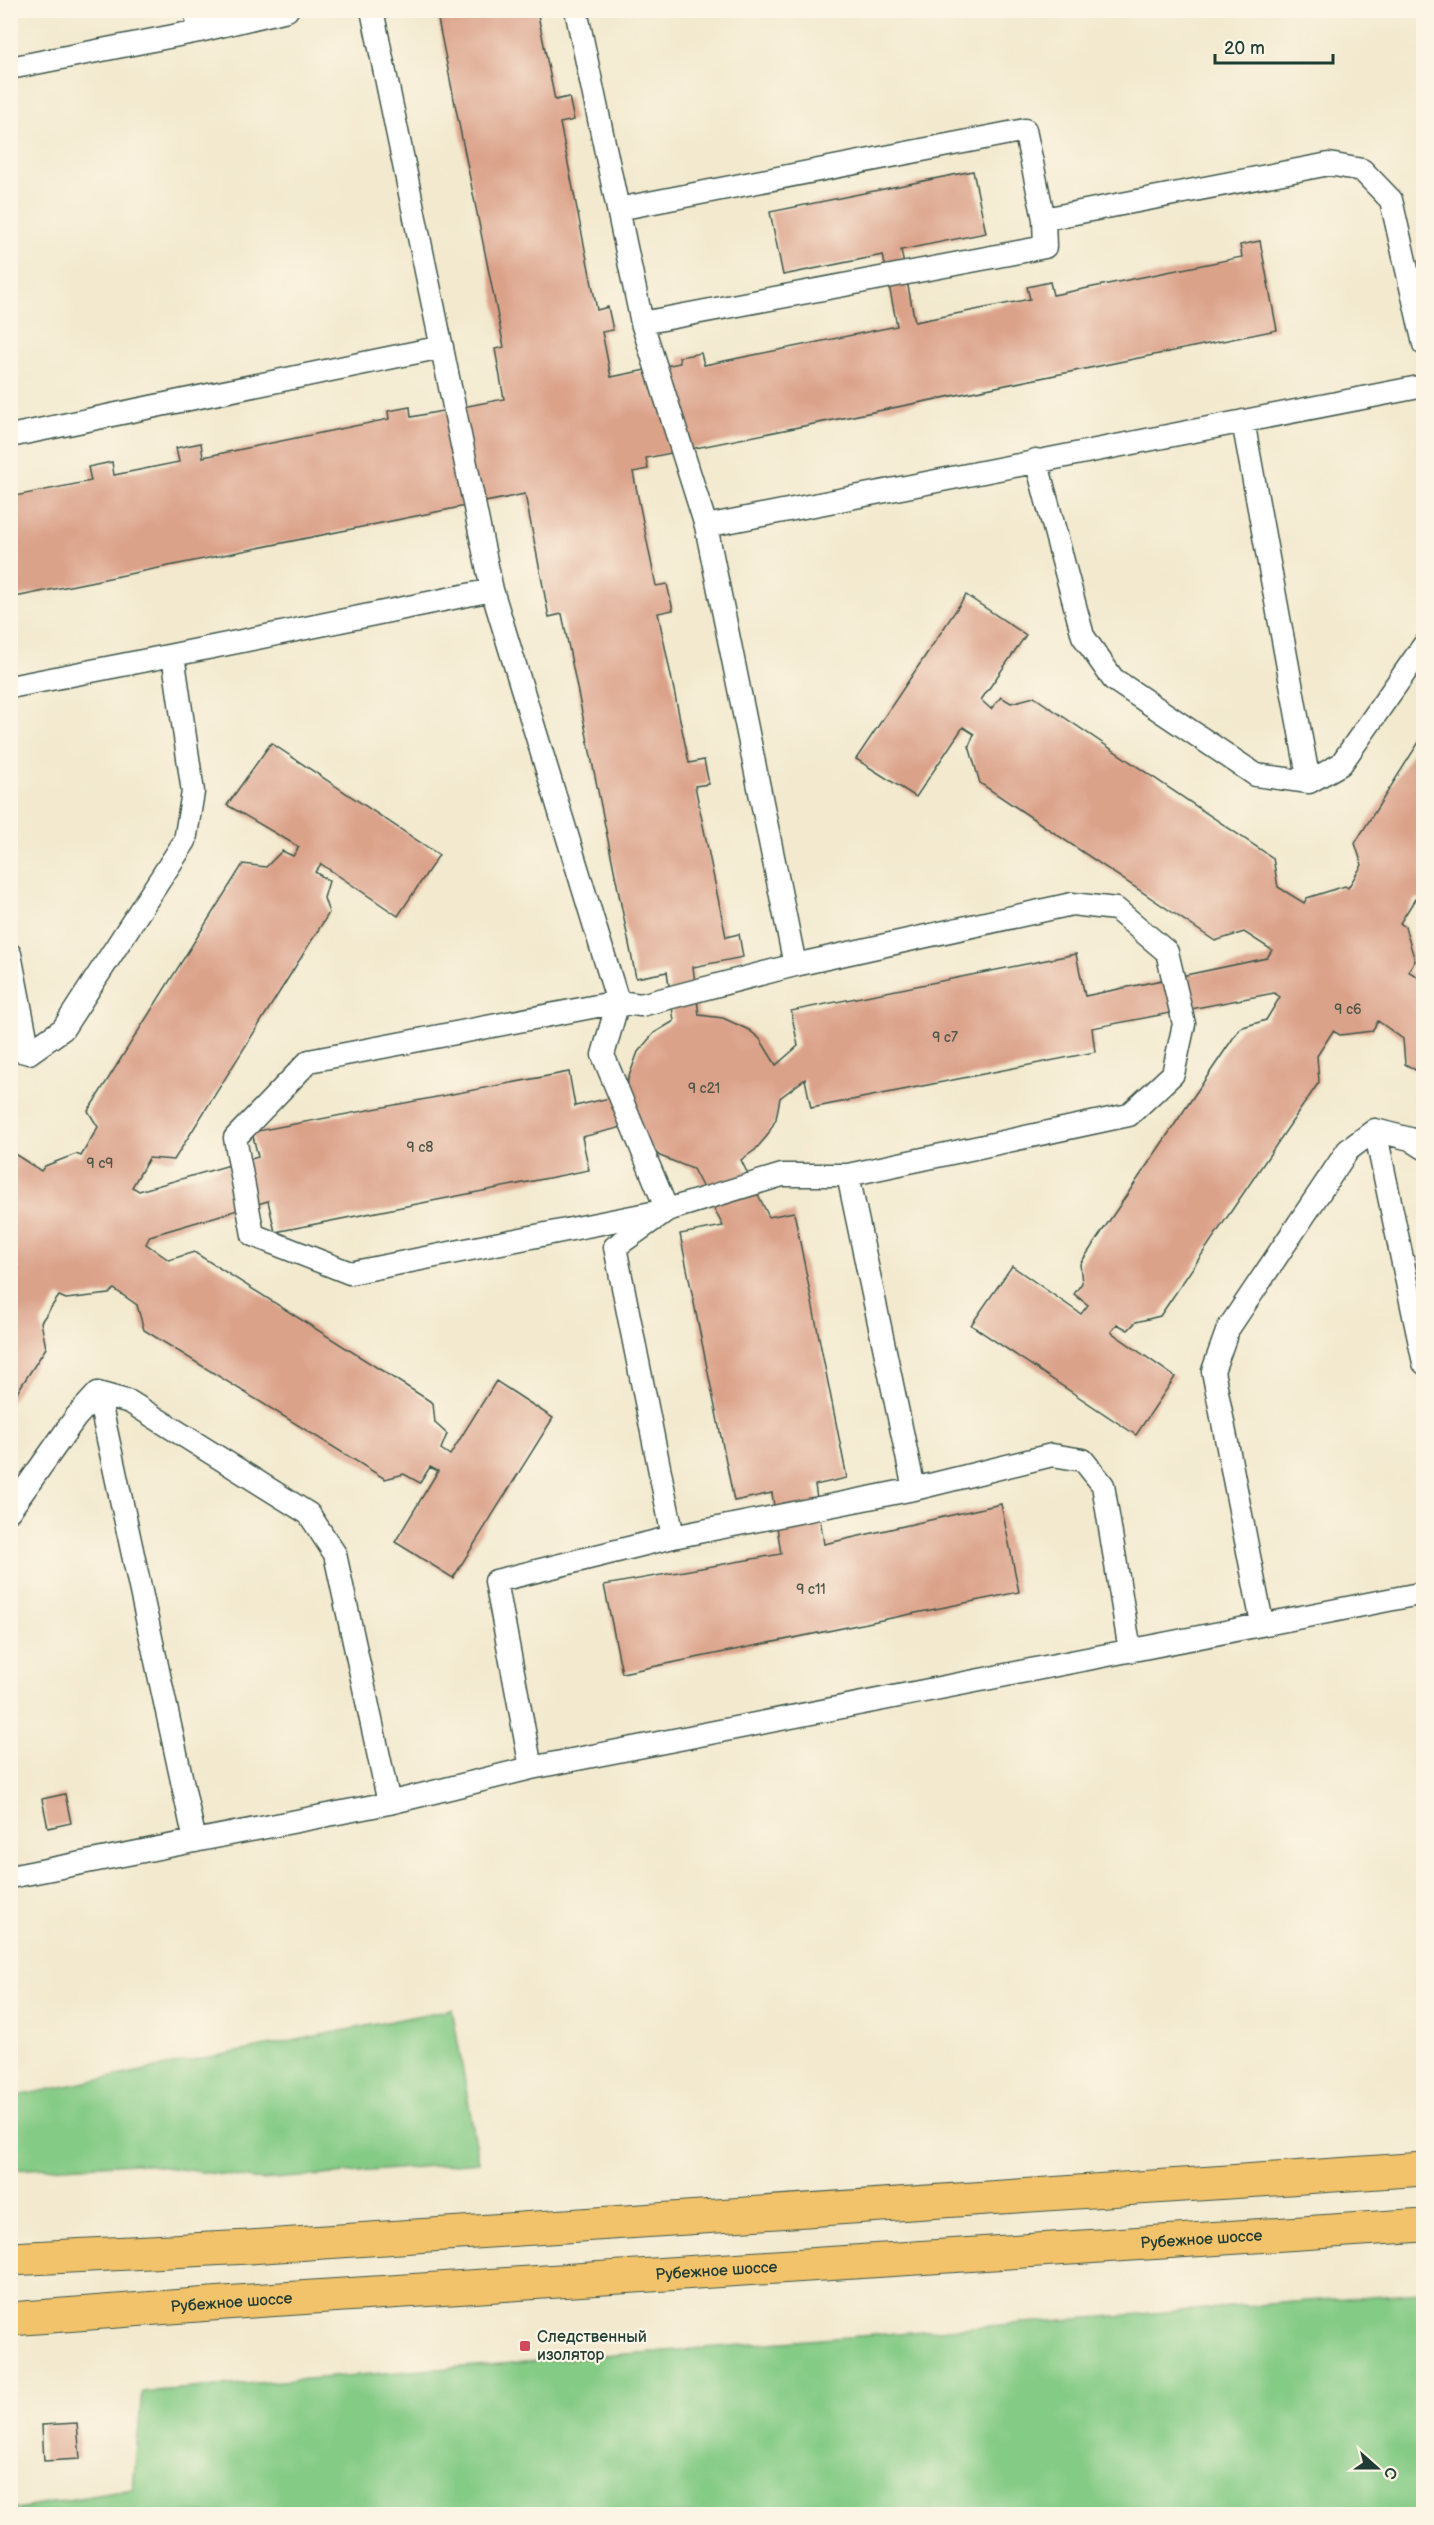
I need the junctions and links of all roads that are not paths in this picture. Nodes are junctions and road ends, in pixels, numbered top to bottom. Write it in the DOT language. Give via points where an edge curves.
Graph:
graph roads {
  1 [pos="287,10"];
  2 [pos="372,10"];
  3 [pos="576,10"];
  4 [pos="197,20"];
  5 [pos="10,68"];
  6 [pos="618,209"];
  7 [pos="1044,219"];
  8 [pos="642,323"];
  9 [pos="1424,344"];
  10 [pos="442,347"];
  11 [pos="1424,386"];
  12 [pos="1243,422"];
  13 [pos="10,436"];
  14 [pos="1036,460"];
  15 [pos="706,526"];
  16 [pos="492,590"];
  17 [pos="1424,645"];
  18 [pos="173,655"];
  19 [pos="10,687"];
  20 [pos="1310,782"];
  21 [pos="10,954"];
  22 [pos="795,965"];
  23 [pos="618,1002"];
  24 [pos="20,1050"];
  25 [pos="1375,1130"];
  26 [pos="1424,1148"];
  27 [pos="848,1175"];
  28 [pos="667,1210"];
  29 [pos="1424,1363"];
  30 [pos="98,1393"];
  31 [pos="914,1489"];
  32 [pos="10,1510"];
  33 [pos="673,1537"];
  34 [pos="1424,1593"];
  35 [pos="1262,1623"];
  36 [pos="1130,1651"];
  37 [pos="531,1768"];
  38 [pos="389,1803"];
  39 [pos="195,1841"];
  40 [pos="10,1878"];
  41 [pos="1424,2169"];
  42 [pos="1424,2225"];
  43 [pos="10,2259"];
  44 [pos="10,2319"];
  1 -- 4 [label="lane"];
  2 -- 10 [label="lane"];
  3 -- 6 [label="lane"];
  4 -- 5 [label="lane"];
  6 -- 7 [label="lane" via="1025,130"];
  6 -- 8 [label="lane"];
  7 -- 8 [label="lane" via="1045,247"];
  7 -- 9 [label="lane" via="1329,164 1362,170 1391,201"];
  8 -- 15 [label="lane"];
  10 -- 13 [label="lane"];
  10 -- 16 [label="lane"];
  11 -- 12 [label="lane"];
  12 -- 14 [label="lane"];
  12 -- 20 [label="lane"];
  14 -- 15 [label="lane"];
  14 -- 20 [label="lane" via="1083,636 1113,679 1256,775"];
  15 -- 22 [label="lane"];
  16 -- 18 [label="lane"];
  16 -- 23 [label="lane"];
  17 -- 20 [label="lane" via="1341,764"];
  18 -- 19 [label="lane"];
  18 -- 24 [label="lane" via="192,792 185,842 63,1029"];
  21 -- 24 [label="lane"];
  22 -- 23 [label="lane" via="641,1005"];
  22 -- 27 [label="lane" via="1072,904 1116,909 1167,952 1184,1024 1173,1074 1129,1115"];
  23 -- 28 [label="lane" via="603,1055"];
  23 -- 28 [label="lane" via="309,1061 235,1138 253,1235 350,1273"];
  25 -- 26 [label="lane" via="1410,1139"];
  25 -- 29 [label="lane"];
  25 -- 35 [label="lane" via="1348,1150 1228,1329 1213,1371"];
  27 -- 28 [label="lane" via="782,1175"];
  27 -- 31 [label="lane"];
  28 -- 33 [label="lane" via="615,1247"];
  30 -- 32 [label="lane" via="76,1417"];
  30 -- 38 [label="lane" via="130,1402 309,1514 335,1554"];
  30 -- 39 [label="lane"];
  31 -- 33 [label="lane"];
  31 -- 36 [label="lane" via="1052,1455 1083,1460 1104,1485"];
  33 -- 37 [label="lane" via="496,1581"];
  34 -- 35 [label="lane"];
  35 -- 36 [label="lane"];
  36 -- 37 [label="lane"];
  37 -- 38 [label="lane"];
  38 -- 39 [label="lane"];
  39 -- 40 [label="lane"];
  41 -- 43 [label="main road" via="284,2245"];
  42 -- 44 [label="main road, Рубежное шоссе"];
}
